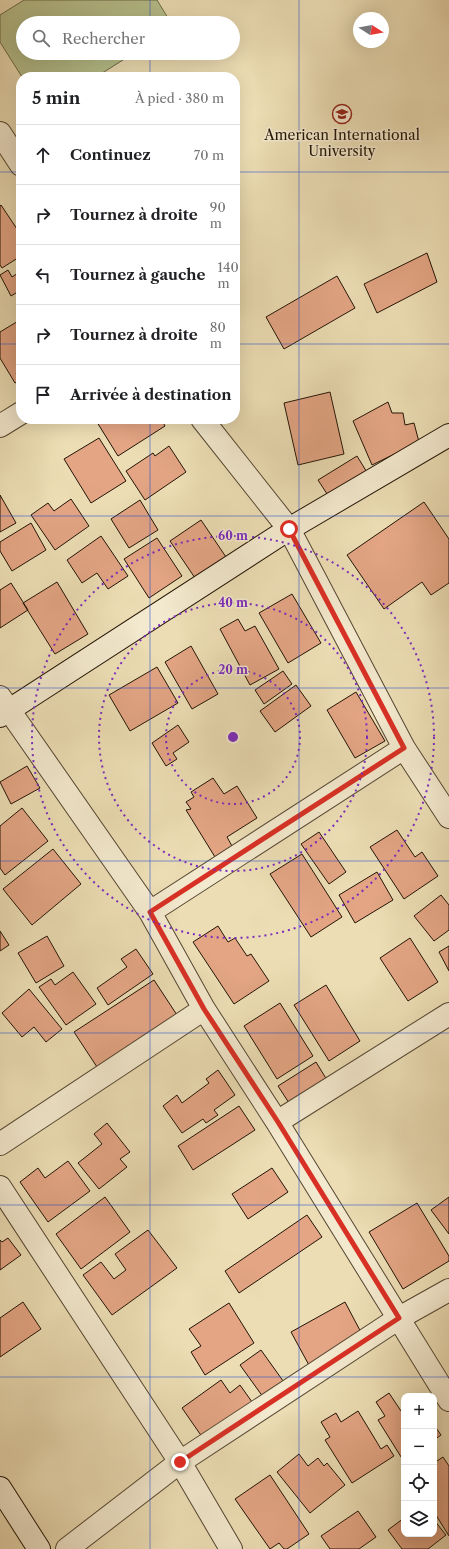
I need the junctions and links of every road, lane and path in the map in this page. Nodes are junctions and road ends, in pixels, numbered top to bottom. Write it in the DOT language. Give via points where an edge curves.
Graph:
graph roads {
  1 [pos="2,139"];
  2 [pos="16,158"];
  3 [pos="16,416"];
  4 [pos="206,424"];
  5 [pos="0,426"];
  6 [pos="449,435"];
  7 [pos="289,529"];
  8 [pos="3,707"];
  9 [pos="404,748"];
  10 [pos="449,818"];
  11 [pos="150,912"];
  12 [pos="204,1009"];
  13 [pos="449,1014"];
  14 [pos="278,1122"];
  15 [pos="0,1144"];
  16 [pos="0,1187"];
  17 [pos="449,1290"];
  18 [pos="399,1318"];
  19 [pos="449,1400"];
  20 [pos="180,1462"];
  21 [pos="0,1488"];
  22 [pos="39,1549"];
  23 [pos="67,1549"];
  24 [pos="231,1549"];
  1 -- 2 [label="street"];
  3 -- 5 [label="street"];
  4 -- 7 [label="street"];
  6 -- 7 [label="street"];
  7 -- 8 [label="street"];
  7 -- 9 [label="street"];
  8 -- 11 [label="street"];
  9 -- 10 [label="street"];
  9 -- 11 [label="street"];
  11 -- 12 [label="street"];
  12 -- 14 [label="street"];
  12 -- 15 [label="street"];
  13 -- 14 [label="street"];
  14 -- 18 [label="street"];
  16 -- 20 [label="street"];
  17 -- 18 [label="street"];
  18 -- 19 [label="street"];
  18 -- 20 [label="street"];
  20 -- 23 [label="street"];
  20 -- 24 [label="street"];
  21 -- 22 [label="street"];
}
